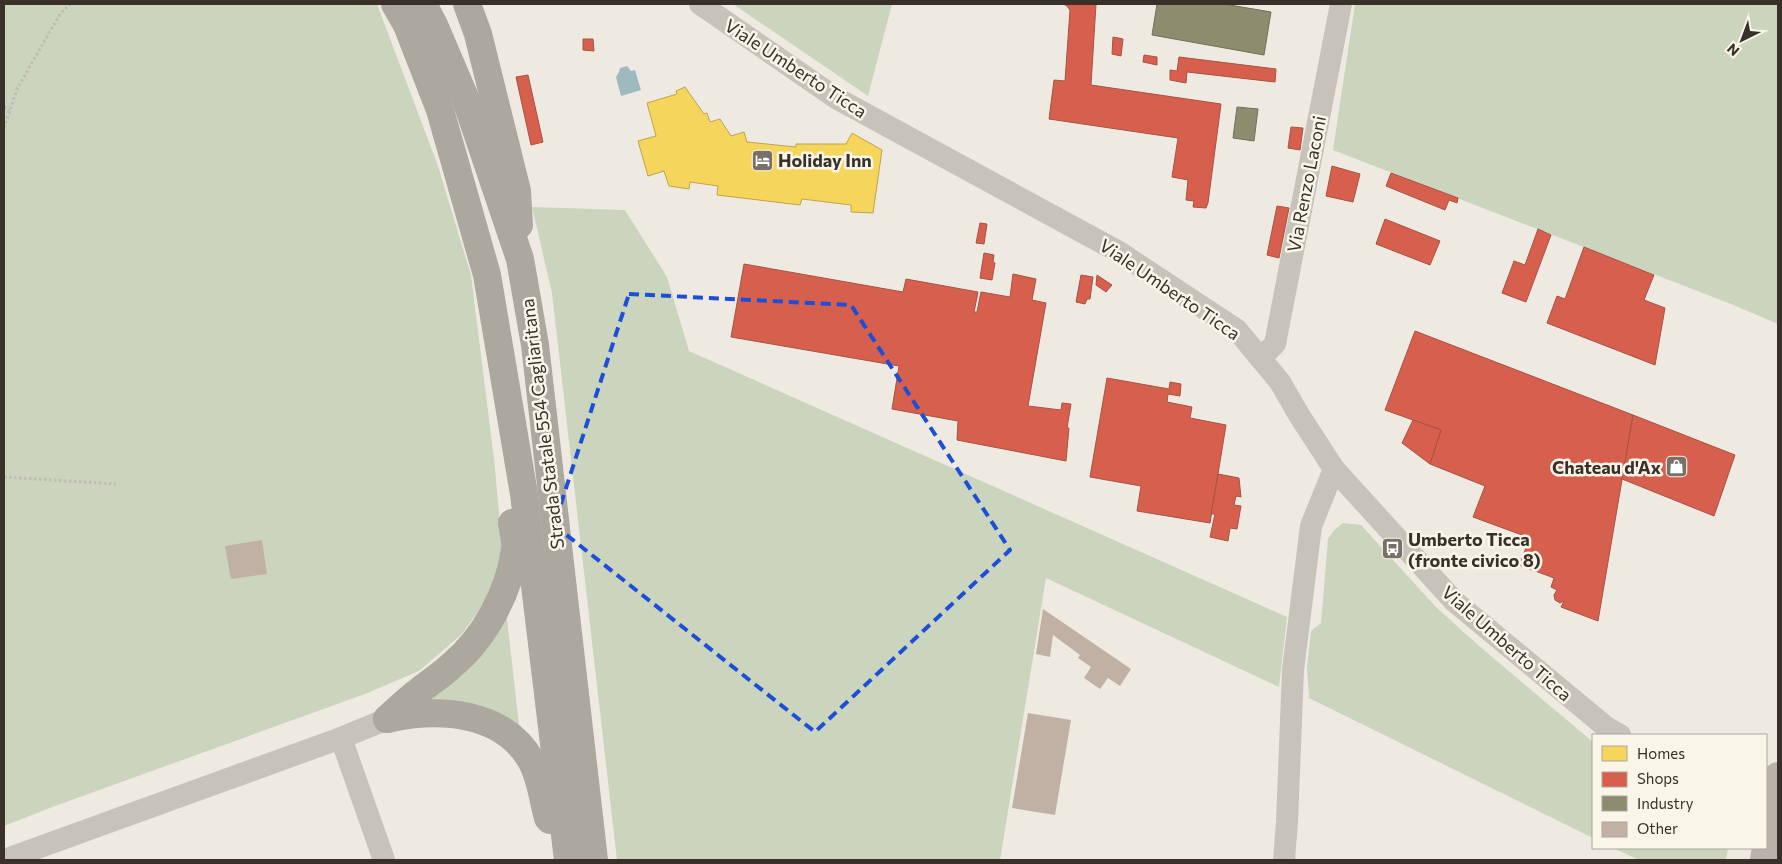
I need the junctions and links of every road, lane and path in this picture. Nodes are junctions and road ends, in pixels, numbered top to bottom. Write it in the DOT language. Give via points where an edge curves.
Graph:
graph roads {
  1 [pos="70,4"];
  2 [pos="395,4"];
  3 [pos="423,4"];
  4 [pos="468,4"];
  5 [pos="700,4"];
  6 [pos="1341,4"];
  7 [pos="4,107"];
  8 [pos="10,111"];
  9 [pos="4,128"];
  10 [pos="520,259"];
  11 [pos="1260,358"];
  12 [pos="1334,469"];
  13 [pos="4,477"];
  14 [pos="116,484"];
  15 [pos="524,494"];
  16 [pos="388,719"];
  17 [pos="1618,734"];
  18 [pos="341,738"];
  19 [pos="1778,776"];
  20 [pos="1769,813"];
  21 [pos="565,830"];
  22 [pos="1767,832"];
  23 [pos="4,860"];
  24 [pos="384,860"];
  25 [pos="568,860"];
  26 [pos="594,860"];
  27 [pos="1284,860"];
  1 -- 8 [label="path" via="60,14 17,89"];
  2 -- 15 [label="highway, Strada Statale 554 Cagliaritana" via="407,25 440,110 487,275"];
  3 -- 10 [label="highway, Strada Statale 554 Cagliaritana" via="466,100"];
  4 -- 10 [label="highway" via="517,191"];
  5 -- 11 [label="street, Viale Umberto Ticca" via="836,98 1119,252 1237,330"];
  6 -- 11 [label="street, Via Renzo Laconi" via="1275,344"];
  7 -- 8 [label="path"];
  8 -- 9 [label="path"];
  10 -- 26 [label="highway, Strada Statale 554 Cagliaritana" via="535,345"];
  11 -- 12 [label="street, Viale Umberto Ticca" via="1280,382"];
  12 -- 17 [label="street, Viale Umberto Ticca" via="1454,601"];
  12 -- 27 [label="street" via="1311,526 1293,670"];
  13 -- 14 [label="path"];
  15 -- 16 [label="highway" via="511,508 515,548 510,572 485,628 453,665"];
  15 -- 21 [label="highway, Strada Statale 554 Cagliaritana"];
  16 -- 18 [label="street"];
  16 -- 21 [label="highway" via="416,715 474,717 500,728 525,751 537,775 548,818"];
  18 -- 23 [label="street"];
  18 -- 24 [label="street"];
  19 -- 20 [label="main road"];
  20 -- 22 [label="main road"];
  21 -- 25 [label="highway, Strada Statale 554 Cagliaritana"];
}
